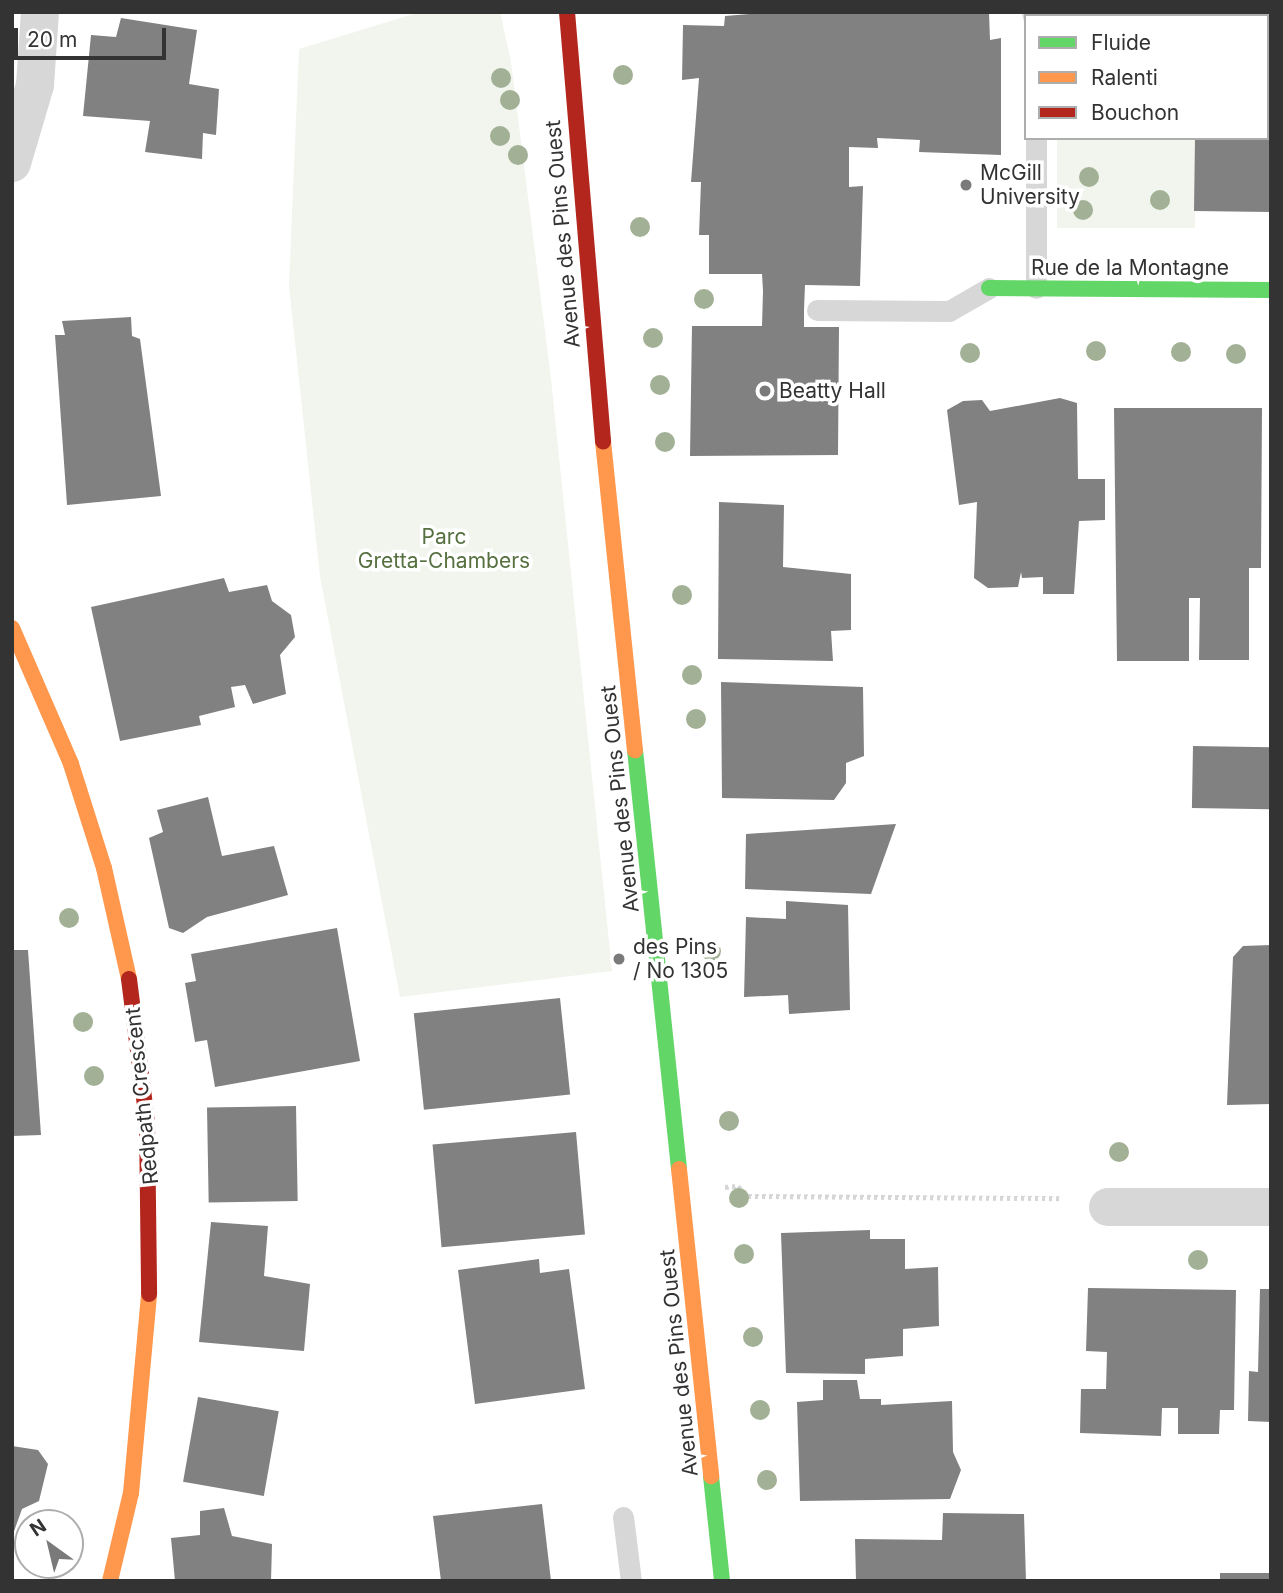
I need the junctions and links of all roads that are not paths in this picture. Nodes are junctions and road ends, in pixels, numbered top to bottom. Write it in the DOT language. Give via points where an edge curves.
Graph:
graph roads {
  1 [pos="40,12"];
  2 [pos="567,12"];
  3 [pos="1035,140"];
  4 [pos="12,163"];
  5 [pos="989,288"];
  6 [pos="1036,288"];
  7 [pos="1271,290"];
  8 [pos="817,310"];
  9 [pos="12,628"];
  10 [pos="1108,1207"];
  11 [pos="1271,1207"];
  12 [pos="623,1517"];
  13 [pos="110,1581"];
  14 [pos="631,1581"];
  15 [pos="722,1581"];
  1 -- 4 [label="street" via="35,85"];
  2 -- 15 [label="main road, Avenue des Pins Ouest" via="592,335"];
  3 -- 6 [label="lane"];
  5 -- 6 [label="main road, Rue de la Montagne"];
  5 -- 8 [label="lane" via="949,311"];
  6 -- 7 [label="main road, Rue de la Montagne"];
  9 -- 13 [label="main road, Redpath Crescent" via="71,764 104,868 128,975 147,1121 150,1337 131,1493"];
  10 -- 11 [label="street"];
  12 -- 14 [label="lane"];
}
